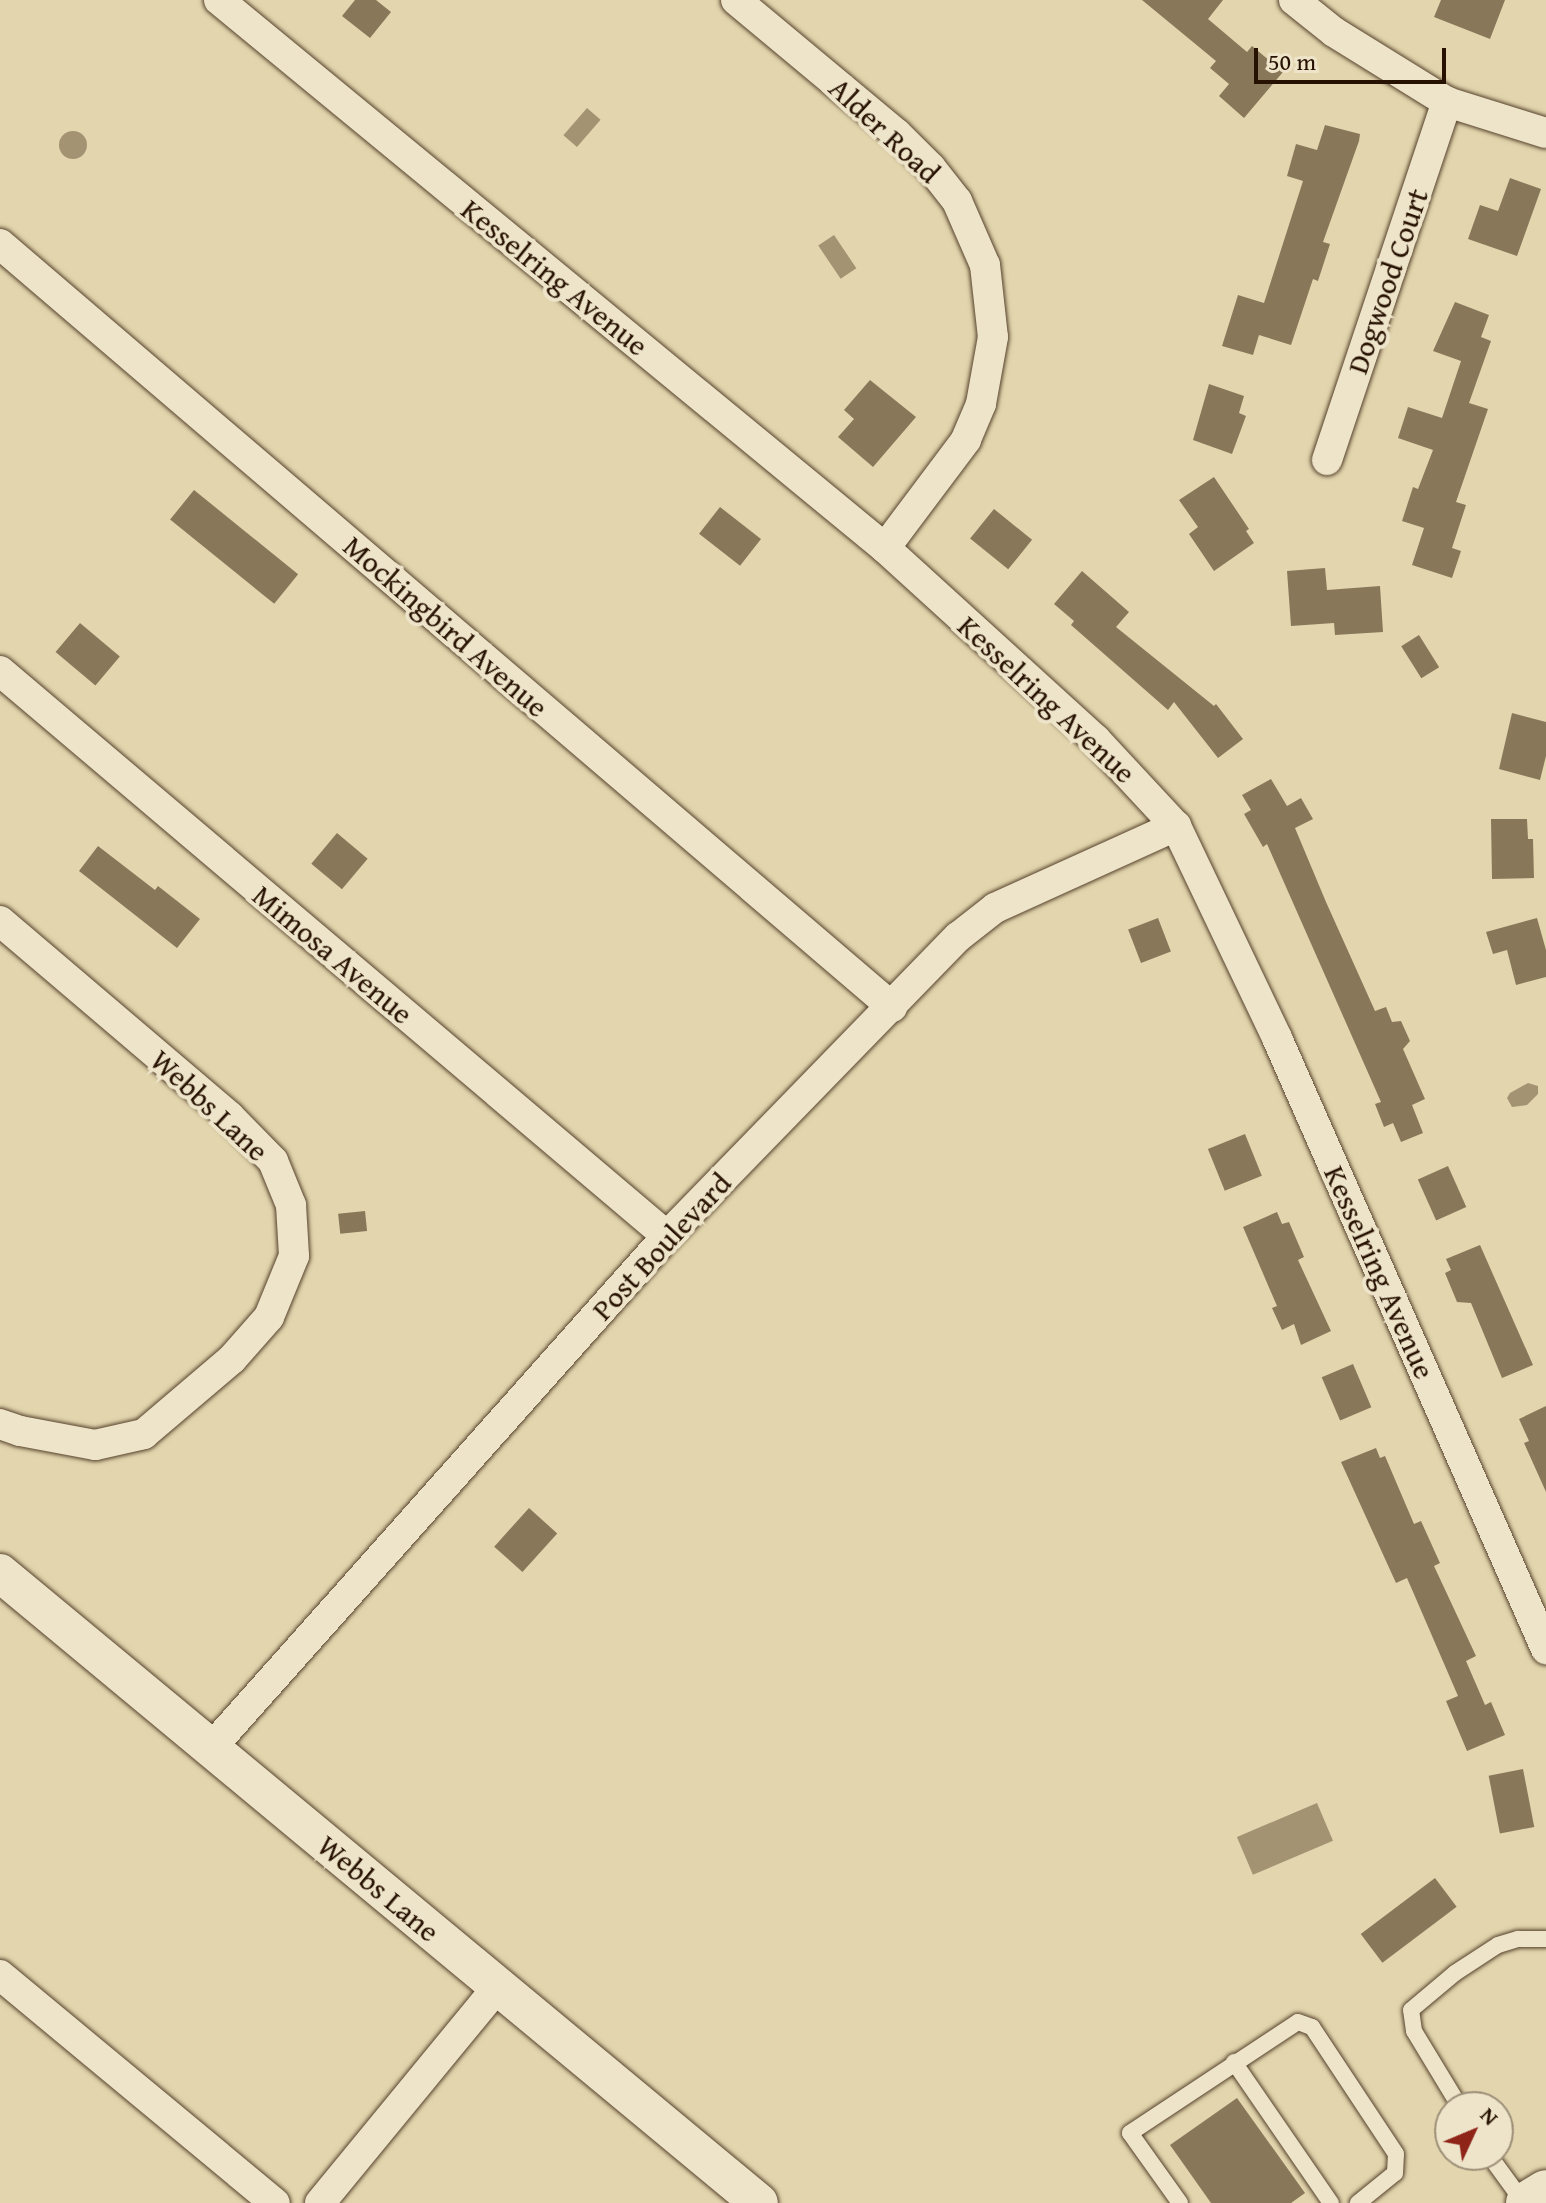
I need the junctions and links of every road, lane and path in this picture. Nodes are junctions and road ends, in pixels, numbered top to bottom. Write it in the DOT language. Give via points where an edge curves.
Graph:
graph roads {
  1 [pos="219,0"];
  2 [pos="736,0"];
  3 [pos="1294,0"];
  4 [pos="1447,102"];
  5 [pos="1546,133"];
  6 [pos="0,244"];
  7 [pos="1327,460"];
  8 [pos="885,548"];
  9 [pos="0,671"];
  10 [pos="1176,826"];
  11 [pos="0,921"];
  12 [pos="892,1007"];
  13 [pos="667,1236"];
  14 [pos="0,1424"];
  15 [pos="0,1573"];
  16 [pos="1543,1637"];
  17 [pos="211,1748"];
  18 [pos="1546,1939"];
  19 [pos="0,1975"];
  20 [pos="498,1986"];
  21 [pos="1234,2062"];
  22 [pos="1450,2091"];
  23 [pos="1501,2171"];
  24 [pos="1546,2192"];
  25 [pos="275,2203"];
  26 [pos="320,2203"];
  27 [pos="759,2203"];
  28 [pos="1180,2203"];
  29 [pos="1331,2203"];
  30 [pos="1358,2203"];
  31 [pos="1526,2203"];
  1 -- 8 [label="street, Kesselring Avenue"];
  2 -- 8 [label="street, Alder Road" via="931,168 957,201 985,265 993,337 981,404 966,440"];
  3 -- 4 [label="street" via="1334,32"];
  4 -- 5 [label="street"];
  4 -- 7 [label="street, Dogwood Court"];
  6 -- 12 [label="street, Mockingbird Avenue"];
  8 -- 10 [label="street, Kesselring Avenue" via="1096,740"];
  9 -- 13 [label="street, Mimosa Avenue"];
  10 -- 12 [label="street, Post Boulevard" via="995,908 958,937"];
  10 -- 16 [label="street, Kesselring Avenue" via="1277,1038"];
  11 -- 14 [label="street, Webbs Lane" via="229,1116 273,1161 291,1205 294,1256 269,1317 232,1359 144,1434 95,1445"];
  12 -- 13 [label="street, Post Boulevard"];
  13 -- 17 [label="street, Post Boulevard"];
  15 -- 17 [label="street, Webbs Lane"];
  17 -- 20 [label="street, Webbs Lane"];
  18 -- 22 [label="lane" via="1498,1945 1411,2010 1414,2031"];
  19 -- 25 [label="street"];
  20 -- 26 [label="street"];
  20 -- 27 [label="street, Webbs Lane"];
  21 -- 28 [label="lane" via="1130,2133"];
  21 -- 29 [label="lane"];
  21 -- 30 [label="lane" via="1298,2022 1312,2027 1396,2154 1395,2173"];
  23 -- 31 [label="lane"];
  24 -- 31 [label="main road"];
}
